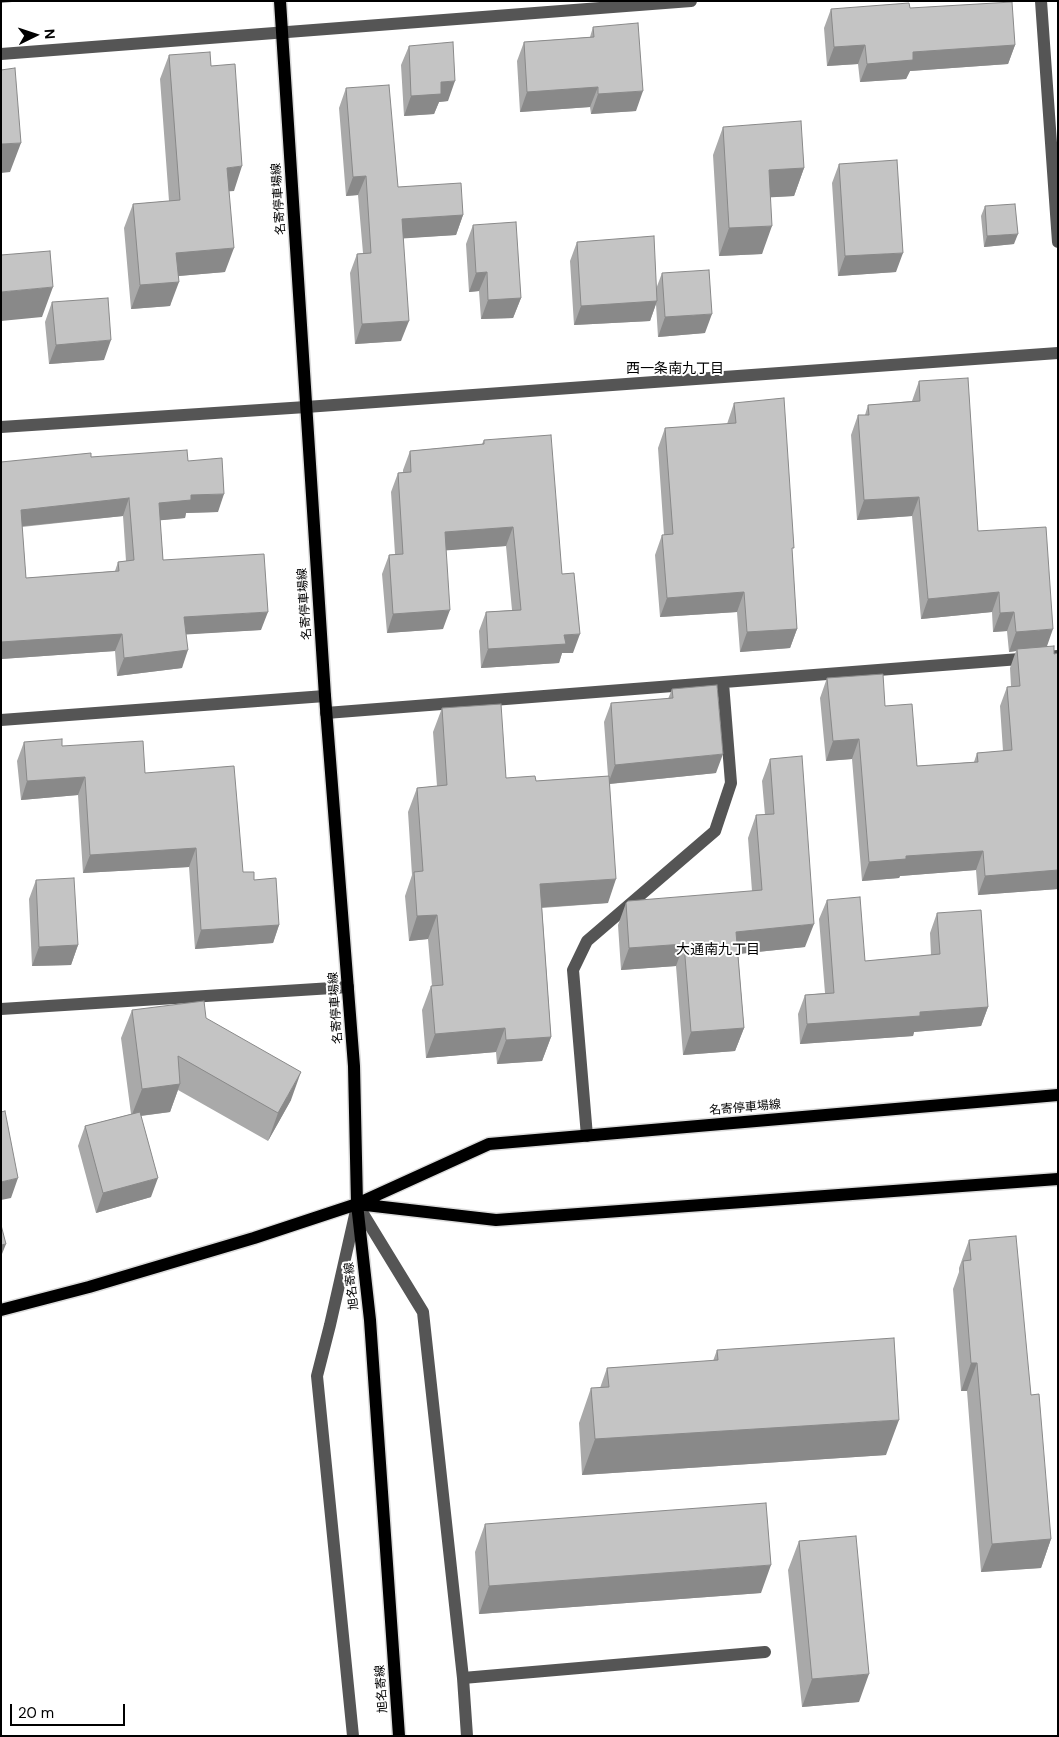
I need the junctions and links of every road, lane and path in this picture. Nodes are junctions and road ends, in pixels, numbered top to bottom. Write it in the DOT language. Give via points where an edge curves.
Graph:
graph roads {
  1 [pos="280,1"];
  2 [pos="691,1"];
  3 [pos="1041,1"];
  4 [pos="283,33"];
  5 [pos="1,54"];
  6 [pos="1058,242"];
  7 [pos="1058,353"];
  8 [pos="306,407"];
  9 [pos="1,427"];
  10 [pos="1058,656"];
  11 [pos="723,683"];
  12 [pos="325,696"];
  13 [pos="326,713"];
  14 [pos="1,720"];
  15 [pos="348,987"];
  16 [pos="1,1009"];
  17 [pos="1058,1095"];
  18 [pos="587,1136"];
  19 [pos="1057,1179"];
  20 [pos="1058,1186"];
  21 [pos="357,1204"];
  22 [pos="1,1310"];
  23 [pos="765,1652"];
  24 [pos="464,1678"];
  25 [pos="353,1736"];
  26 [pos="399,1736"];
  27 [pos="468,1736"];
  1 -- 4 [label="main road, 名寄停車場線"];
  2 -- 4 [label="street"];
  3 -- 6 [label="street"];
  4 -- 5 [label="street"];
  4 -- 8 [label="main road, 名寄停車場線"];
  7 -- 8 [label="street"];
  8 -- 9 [label="street"];
  8 -- 12 [label="main road, 名寄停車場線"];
  10 -- 11 [label="street"];
  11 -- 13 [label="street"];
  11 -- 18 [label="street" via="731,784 715,831 587,941 573,970"];
  12 -- 13 [label="main road, 名寄停車場線"];
  12 -- 14 [label="street"];
  13 -- 15 [label="main road, 名寄停車場線"];
  15 -- 16 [label="street"];
  15 -- 21 [label="main road, 名寄停車場線" via="354,1066"];
  17 -- 18 [label="main road, 名寄停車場線"];
  18 -- 21 [label="main road, 名寄停車場線" via="489,1144"];
  19 -- 20 [label="street"];
  19 -- 21 [label="main road" via="496,1220"];
  21 -- 22 [label="main road" via="89,1287"];
  21 -- 24 [label="street" via="423,1312"];
  21 -- 25 [label="street" via="317,1376"];
  21 -- 26 [label="main road, 旭名寄線" via="370,1320"];
  23 -- 24 [label="street"];
  24 -- 27 [label="street"];
}
